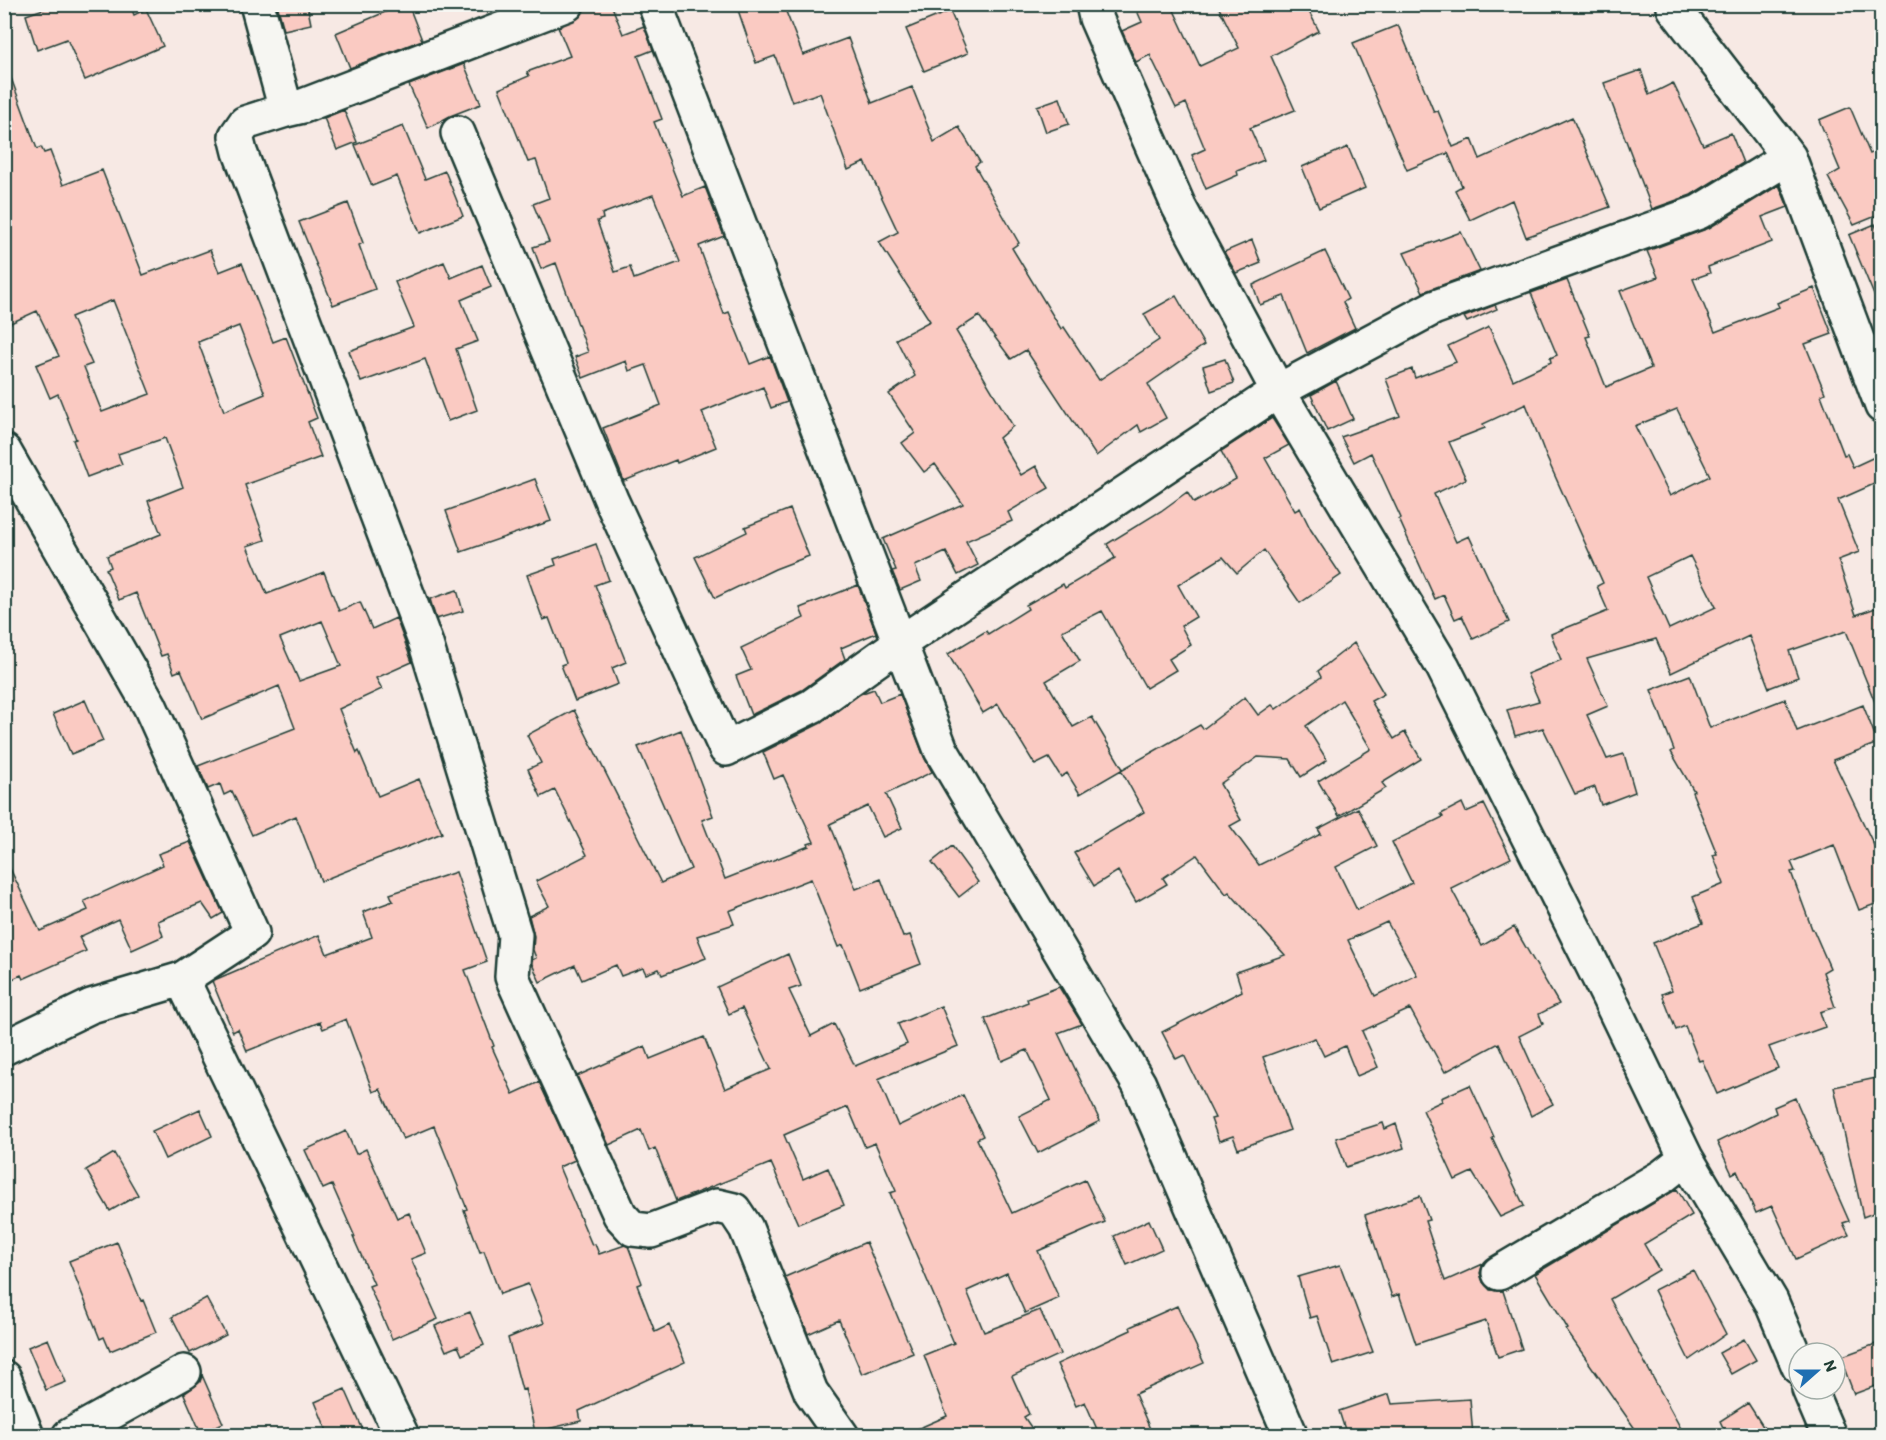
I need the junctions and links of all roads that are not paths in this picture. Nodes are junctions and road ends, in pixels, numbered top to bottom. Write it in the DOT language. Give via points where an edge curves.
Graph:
graph roads {
  1 [pos="258,4"];
  2 [pos="567,4"];
  3 [pos="655,4"];
  4 [pos="1093,4"];
  5 [pos="1673,6"];
  6 [pos="286,110"];
  7 [pos="458,133"];
  8 [pos="1789,157"];
  9 [pos="1278,391"];
  10 [pos="1881,406"];
  11 [pos="4,451"];
  12 [pos="900,643"];
  13 [pos="182,979"];
  14 [pos="4,1048"];
  15 [pos="1686,1158"];
  16 [pos="1499,1274"];
  17 [pos="1788,1341"];
  18 [pos="184,1372"];
  19 [pos="4,1378"];
  20 [pos="1814,1401"];
  21 [pos="27,1436"];
  22 [pos="69,1436"];
  23 [pos="402,1436"];
  24 [pos="842,1436"];
  25 [pos="1291,1436"];
  26 [pos="1829,1436"];
  1 -- 6 [label="street"];
  2 -- 6 [label="street"];
  3 -- 12 [label="street"];
  4 -- 9 [label="street" via="1179,207"];
  5 -- 8 [label="street"];
  6 -- 24 [label="street" via="245,123 236,135 240,152 426,644 514,935 512,977 620,1215 633,1229 651,1231 717,1206 734,1210 746,1228 811,1392"];
  7 -- 12 [label="street" via="612,502 726,749 812,706"];
  8 -- 9 [label="street" via="1699,212 1432,308"];
  8 -- 10 [label="street"];
  9 -- 12 [label="street"];
  9 -- 15 [label="street" via="1443,667"];
  11 -- 13 [label="street" via="150,706 252,933"];
  12 -- 25 [label="street" via="941,750 1139,1084"];
  13 -- 14 [label="street" via="91,1006"];
  13 -- 23 [label="street"];
  15 -- 16 [label="street" via="1663,1176"];
  15 -- 17 [label="street" via="1771,1301"];
  18 -- 22 [label="street"];
  19 -- 21 [label="street"];
  20 -- 26 [label="street"];
}
